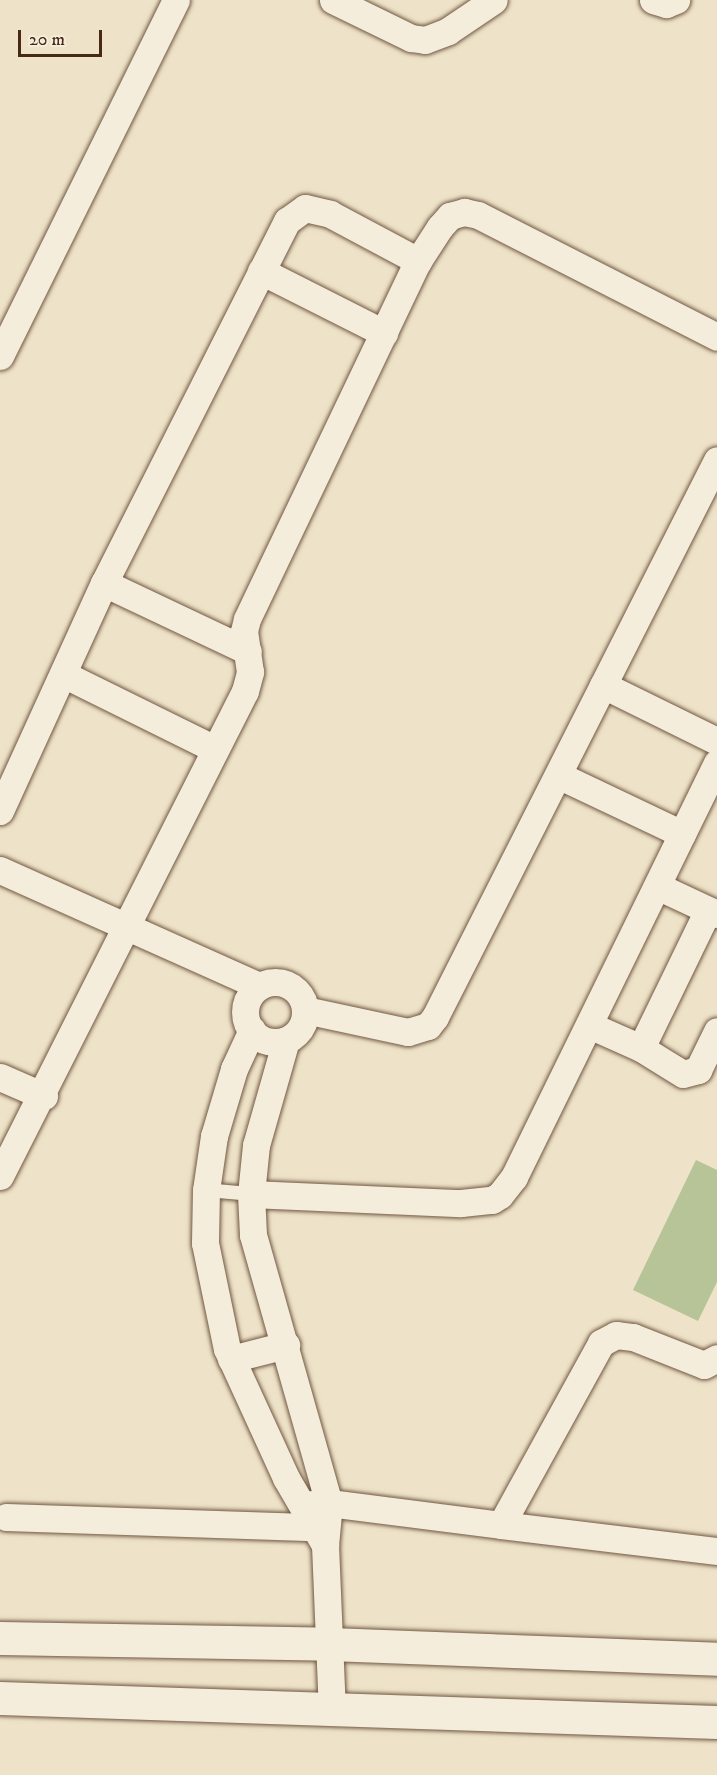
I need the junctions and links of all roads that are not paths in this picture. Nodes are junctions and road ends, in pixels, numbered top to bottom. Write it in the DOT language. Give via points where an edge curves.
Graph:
graph roads {
  1 [pos="176,0"];
  2 [pos="333,0"];
  3 [pos="494,0"];
  4 [pos="653,0"];
  5 [pos="676,0"];
  6 [pos="418,261"];
  7 [pos="261,271"];
  8 [pos="384,333"];
  9 [pos="717,337"];
  10 [pos="0,356"];
  11 [pos="717,460"];
  12 [pos="104,583"];
  13 [pos="248,651"];
  14 [pos="63,674"];
  15 [pos="603,685"];
  16 [pos="717,741"];
  17 [pos="215,749"];
  18 [pos="717,763"];
  19 [pos="560,776"];
  20 [pos="0,811"];
  21 [pos="682,834"];
  22 [pos="0,870"];
  23 [pos="657,886"];
  24 [pos="712,912"];
  25 [pos="124,929"];
  26 [pos="259,986"];
  27 [pos="305,1010"];
  28 [pos="589,1025"];
  29 [pos="252,1030"];
  30 [pos="717,1031"];
  31 [pos="286,1040"];
  32 [pos="642,1048"];
  33 [pos="0,1077"];
  34 [pos="44,1096"];
  35 [pos="0,1176"];
  36 [pos="206,1190"];
  37 [pos="252,1194"];
  38 [pos="286,1345"];
  39 [pos="717,1358"];
  40 [pos="231,1359"];
  41 [pos="329,1503"];
  42 [pos="6,1517"];
  43 [pos="501,1524"];
  44 [pos="313,1526"];
  45 [pos="717,1551"];
  46 [pos="0,1638"];
  47 [pos="330,1644"];
  48 [pos="717,1659"];
  49 [pos="0,1698"];
  50 [pos="332,1710"];
  51 [pos="717,1722"];
  1 -- 10 [label="street"];
  2 -- 3 [label="street" via="411,38 425,40 448,31"];
  4 -- 5 [label="street" via="666,4"];
  6 -- 7 [label="street" via="330,214 305,208 287,221"];
  6 -- 8 [label="street"];
  6 -- 9 [label="street" via="450,216 464,212 478,215"];
  7 -- 8 [label="street"];
  7 -- 12 [label="street"];
  8 -- 13 [label="street" via="247,619 244,631"];
  11 -- 15 [label="street"];
  12 -- 13 [label="street"];
  12 -- 14 [label="street"];
  13 -- 17 [label="street" via="250,672 245,691"];
  14 -- 17 [label="street"];
  14 -- 20 [label="street"];
  15 -- 16 [label="street"];
  15 -- 19 [label="street"];
  17 -- 25 [label="street"];
  18 -- 21 [label="street"];
  19 -- 21 [label="street"];
  19 -- 27 [label="street" via="428,1026 408,1032"];
  21 -- 23 [label="street"];
  22 -- 25 [label="street"];
  23 -- 24 [label="street"];
  23 -- 28 [label="street"];
  24 -- 32 [label="street"];
  25 -- 26 [label="street"];
  25 -- 34 [label="street"];
  26 -- 27 [label="street" via="284,983 294,989"];
  26 -- 29 [label="street" via="246,1006"];
  27 -- 31 [label="street" via="296,1034"];
  28 -- 32 [label="street"];
  28 -- 37 [label="street" via="514,1177 492,1200 461,1203"];
  29 -- 31 [label="street" via="267,1040"];
  29 -- 36 [label="street" via="234,1069 214,1137"];
  30 -- 32 [label="street" via="698,1070 692,1074 683,1074"];
  31 -- 37 [label="street" via="256,1145"];
  33 -- 34 [label="street"];
  34 -- 35 [label="street"];
  36 -- 37 [label="lane"];
  36 -- 40 [label="street" via="205,1243 210,1277"];
  37 -- 38 [label="street" via="254,1235"];
  38 -- 40 [label="street"];
  38 -- 41 [label="street"];
  39 -- 43 [label="street" via="704,1365 633,1337 616,1335 601,1343"];
  40 -- 44 [label="street"];
  41 -- 43 [label="street"];
  41 -- 44 [label="street"];
  41 -- 44 [label="street"];
  42 -- 44 [label="street"];
  43 -- 45 [label="street"];
  44 -- 47 [label="street"];
  46 -- 47 [label="street"];
  47 -- 48 [label="street"];
  47 -- 50 [label="street"];
  49 -- 50 [label="street"];
  50 -- 51 [label="street"];
}
